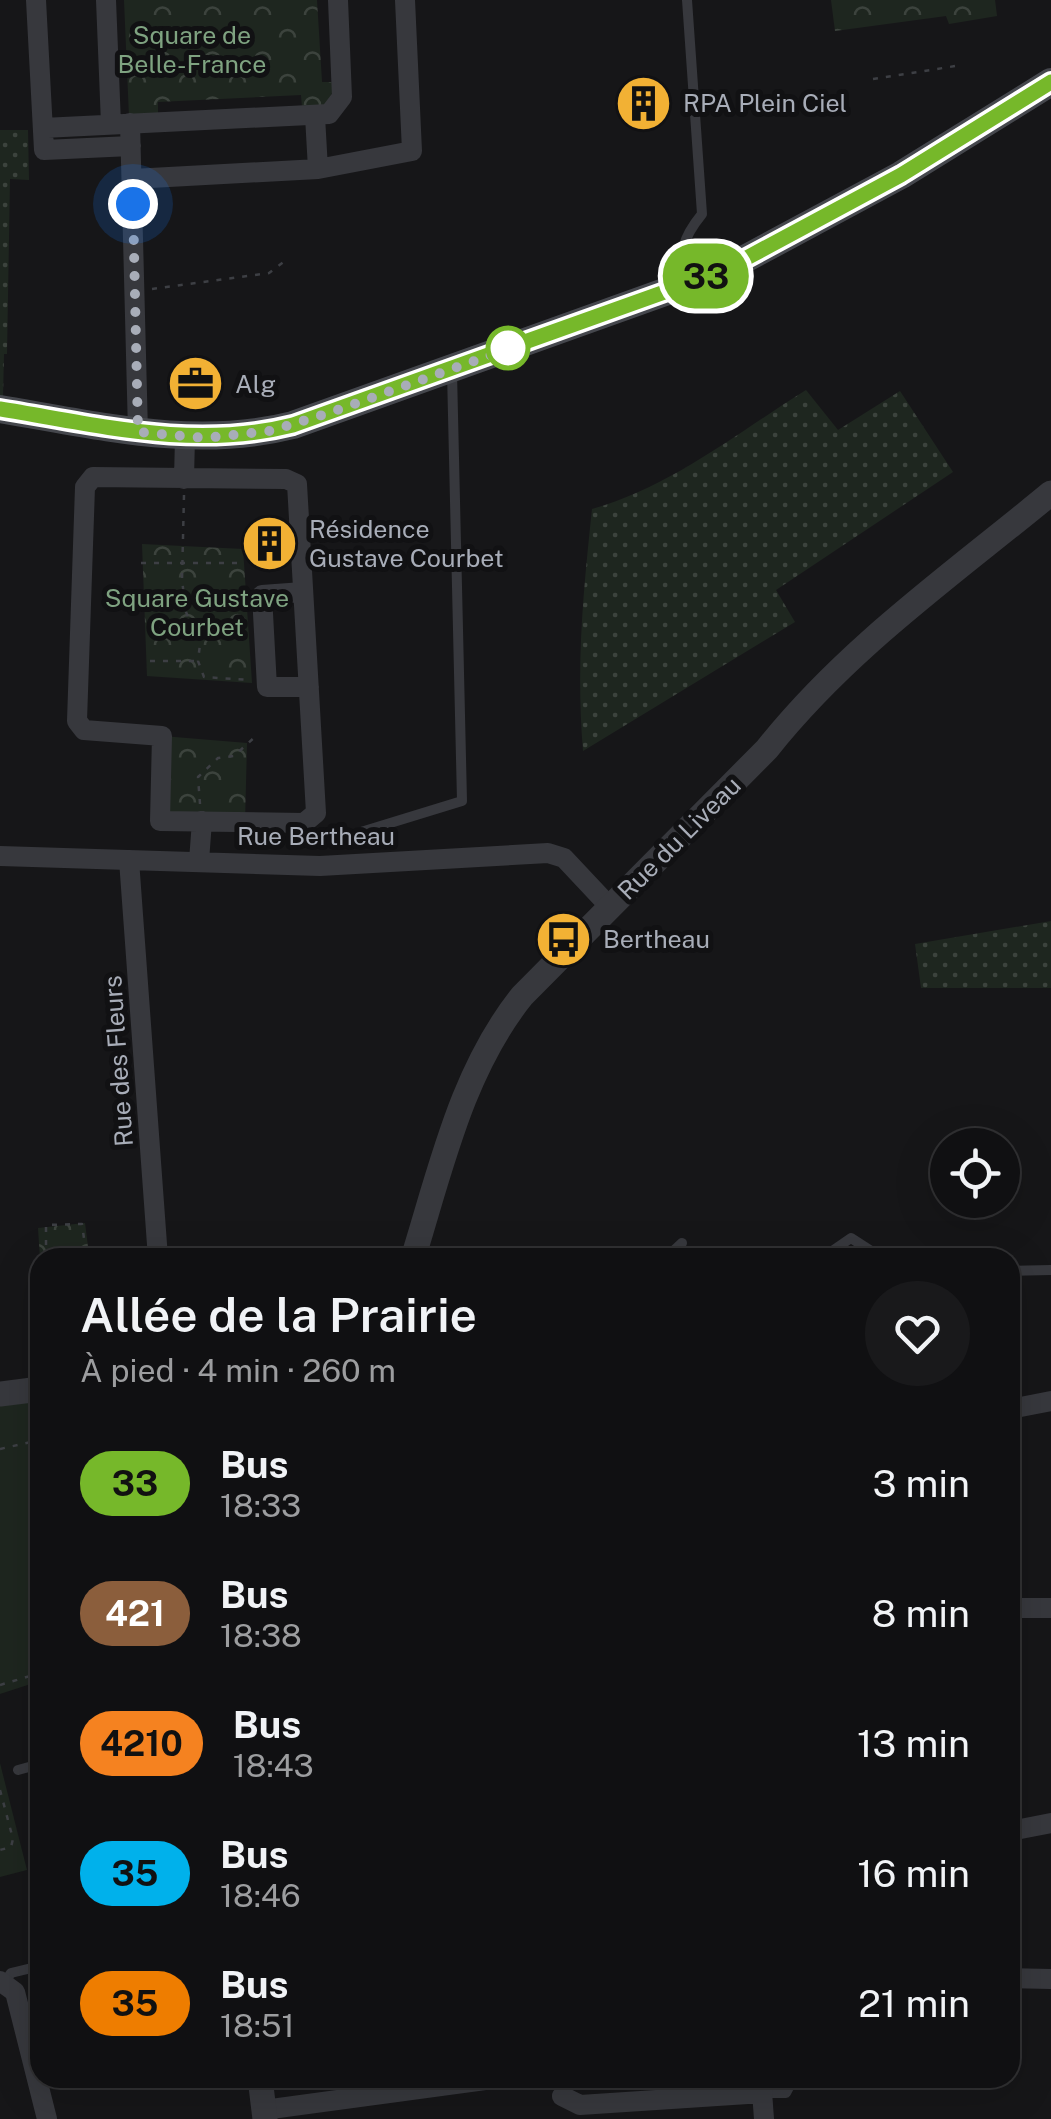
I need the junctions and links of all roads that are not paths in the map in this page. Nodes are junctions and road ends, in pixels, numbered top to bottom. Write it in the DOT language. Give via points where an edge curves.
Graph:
graph roads {
  1 [pos="36,0"];
  2 [pos="106,0"];
  3 [pos="338,0"];
  4 [pos="405,0"];
  5 [pos="687,0"];
  6 [pos="1051,82"];
  7 [pos="314,116"];
  8 [pos="121,124"];
  9 [pos="43,128"];
  10 [pos="131,146"];
  11 [pos="318,169"];
  12 [pos="132,179"];
  13 [pos="685,284"];
  14 [pos="452,369"];
  15 [pos="0,409"];
  16 [pos="138,432"];
  17 [pos="185,437"];
  18 [pos="184,479"];
  19 [pos="1051,493"];
  20 [pos="303,592"];
  21 [pos="309,687"];
  22 [pos="202,821"];
  23 [pos="361,832"];
  24 [pos="0,856"];
  25 [pos="128,860"];
  26 [pos="199,861"];
  27 [pos="610,907"];
  28 [pos="682,1243"];
  29 [pos="157,1248"];
  30 [pos="416,1248"];
  31 [pos="677,1248"];
  32 [pos="836,1248"];
  33 [pos="866,1248"];
  34 [pos="1051,1270"];
  35 [pos="1020,1271"];
  36 [pos="30,1390"];
  37 [pos="0,1394"];
  38 [pos="1051,1401"];
  39 [pos="1020,1408"];
  40 [pos="1020,1608"];
  41 [pos="1051,1608"];
  42 [pos="30,1767"];
  43 [pos="18,1770"];
  44 [pos="1051,1823"];
  45 [pos="1020,1828"];
  46 [pos="30,1968"];
  47 [pos="1020,1978"];
  48 [pos="1051,1979"];
  49 [pos="2,1981"];
  50 [pos="30,2052"];
  51 [pos="39,2088"];
  52 [pos="261,2088"];
  53 [pos="450,2088"];
  54 [pos="733,2088"];
  55 [pos="762,2088"];
  56 [pos="562,2096"];
  57 [pos="341,2110"];
  58 [pos="264,2114"];
  59 [pos="47,2119"];
  60 [pos="764,2119"];
  1 -- 9 [label="street"];
  2 -- 8 [label="street"];
  3 -- 7 [label="street" via="342,98 329,114"];
  4 -- 11 [label="street" via="412,152"];
  5 -- 13 [label="lane" via="702,214 684,236"];
  6 -- 13 [label="main road" via="810,226"];
  7 -- 8 [label="street"];
  7 -- 11 [label="street"];
  8 -- 9 [label="street"];
  8 -- 10 [label="street"];
  9 -- 10 [label="street" via="44,150"];
  10 -- 12 [label="street"];
  11 -- 12 [label="street"];
  12 -- 16 [label="street"];
  13 -- 14 [label="main road"];
  14 -- 17 [label="main road" via="293,425"];
  14 -- 23 [label="lane" via="462,801"];
  15 -- 16 [label="main road"];
  16 -- 17 [label="main road"];
  17 -- 18 [label="street"];
  18 -- 20 [label="street" via="297,484"];
  18 -- 22 [label="street" via="93,476 85,487 76,720 84,730 162,736 160,821"];
  19 -- 27 [label="street, Rue du Liveau" via="870,640"];
  20 -- 21 [label="street"];
  20 -- 21 [label="street" via="262,596 266,686"];
  21 -- 22 [label="street" via="316,813 304,823"];
  22 -- 26 [label="street"];
  24 -- 25 [label="street, Rue Bertheau"];
  25 -- 26 [label="street, Rue Bertheau"];
  25 -- 29 [label="street, Rue des Fleurs"];
  26 -- 27 [label="street, Rue Bertheau" via="320,866 548,853 564,858"];
  27 -- 30 [label="street, Rue du Liveau" via="522,996 486,1046"];
  28 -- 31 [label="lane"];
  32 -- 33 [label="lane" via="851,1238"];
  34 -- 35 [label="lane"];
  36 -- 37 [label="street"];
  38 -- 39 [label="street"];
  40 -- 41 [label="street"];
  42 -- 43 [label="lane"];
  44 -- 45 [label="street"];
  46 -- 49 [label="lane"];
  47 -- 48 [label="street"];
  49 -- 50 [label="street" via="15,1992"];
  51 -- 59 [label="street"];
  52 -- 58 [label="street"];
  53 -- 57 [label="street"];
  54 -- 56 [label="street" via="580,2104"];
  55 -- 60 [label="street"];
  57 -- 58 [label="street"];
}
